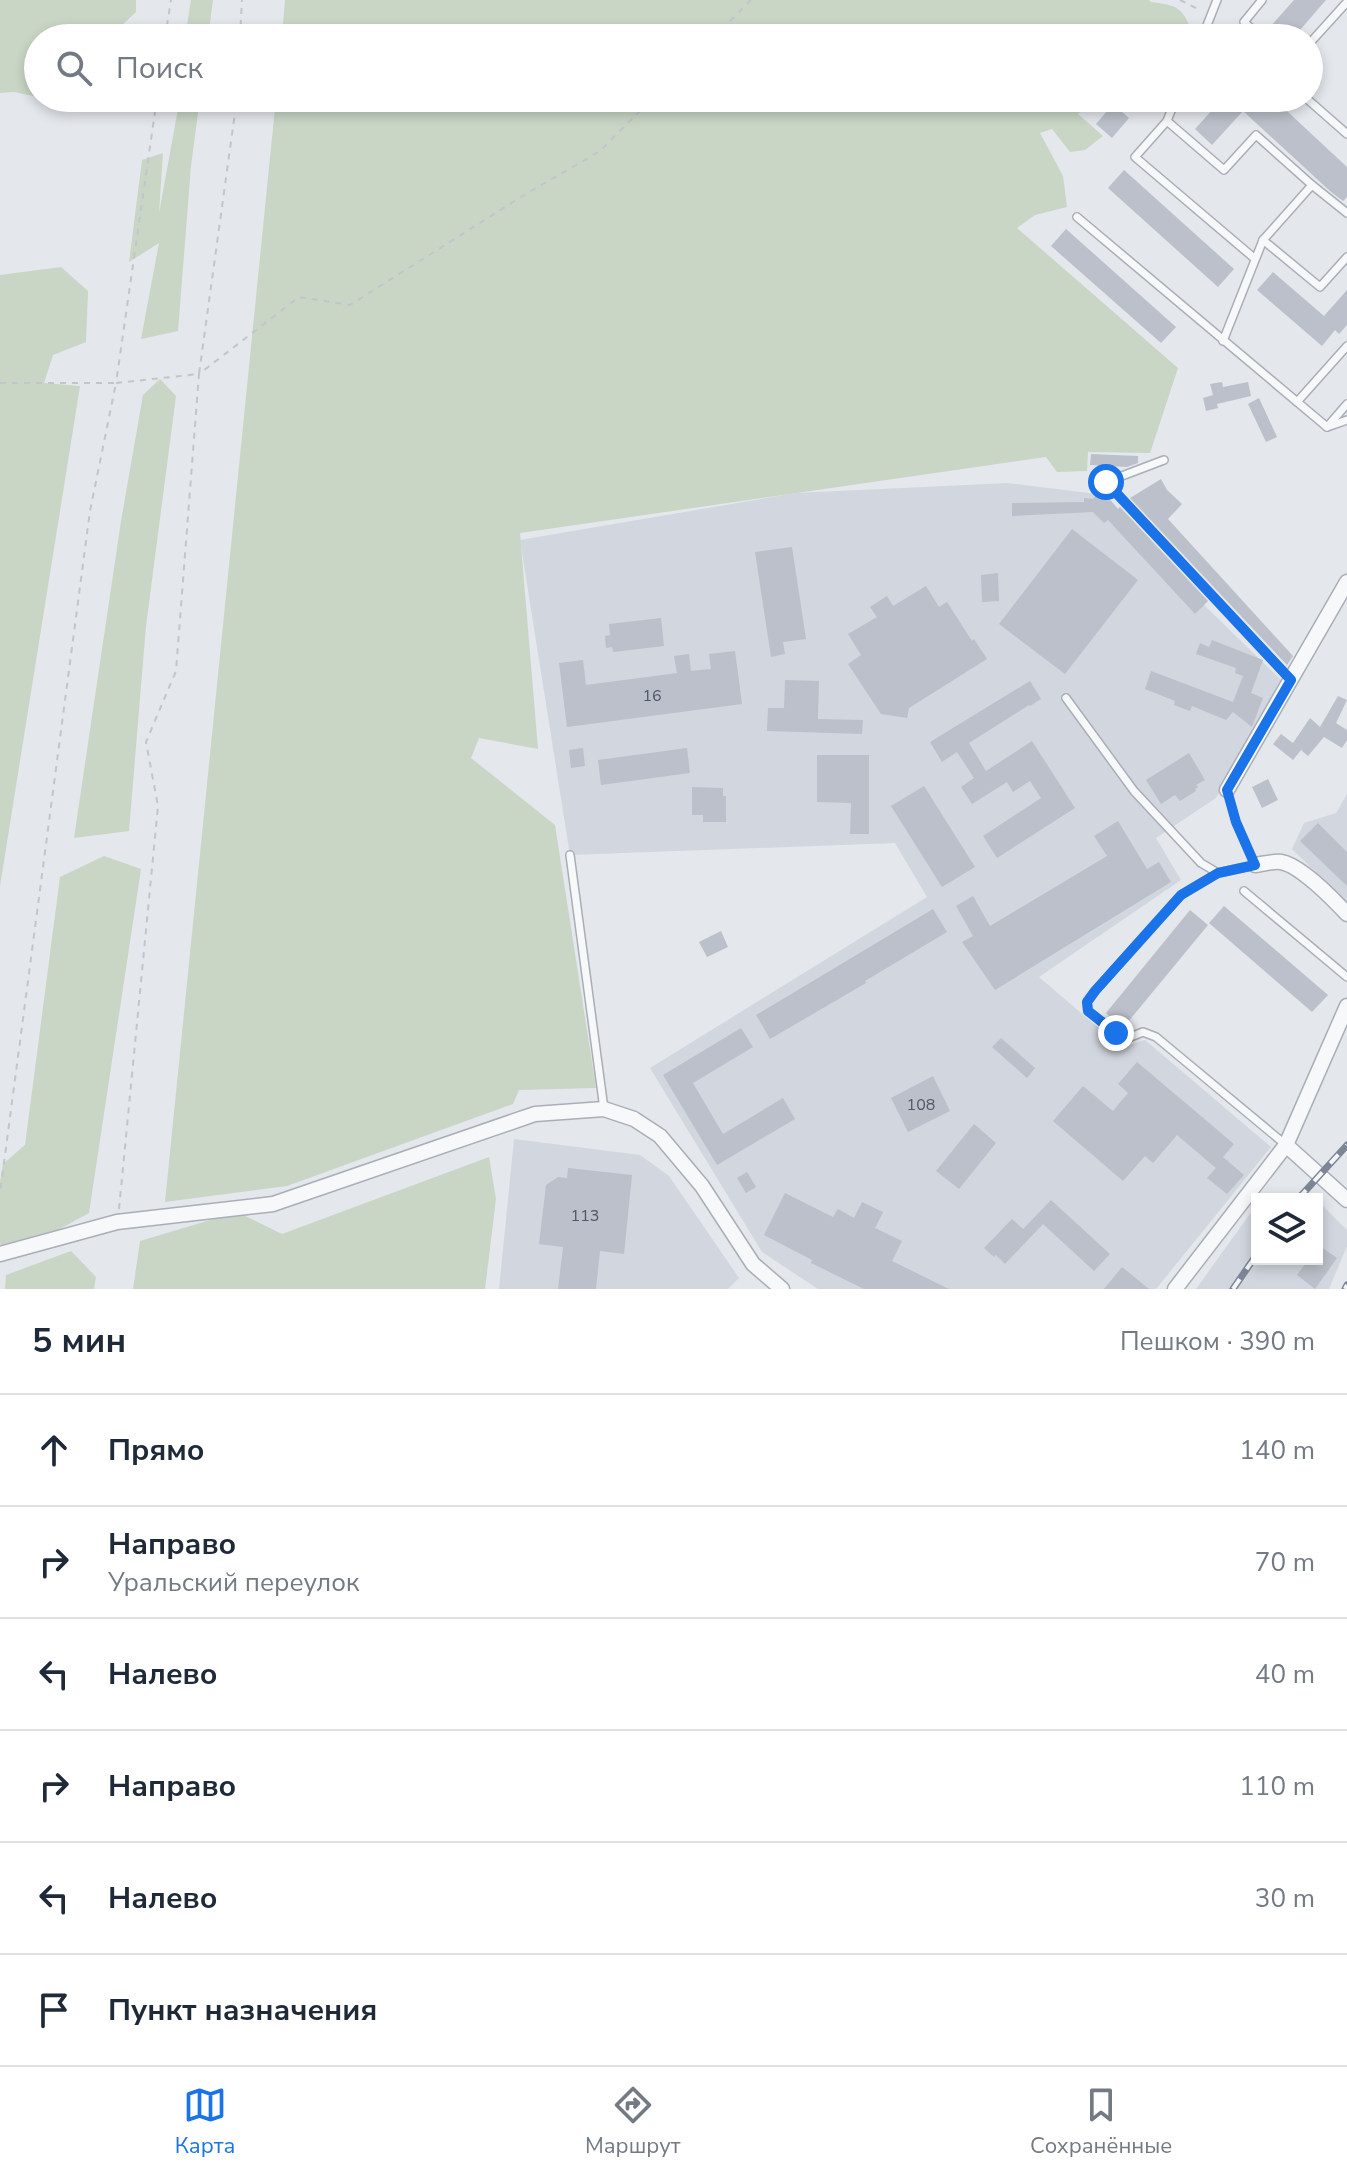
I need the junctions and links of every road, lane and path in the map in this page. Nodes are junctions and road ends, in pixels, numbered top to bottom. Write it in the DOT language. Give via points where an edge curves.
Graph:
graph roads {
  1 [pos="171,0"];
  2 [pos="242,0"];
  3 [pos="751,0"];
  4 [pos="1180,0"];
  5 [pos="1217,0"];
  6 [pos="1262,0"];
  7 [pos="1347,2"];
  8 [pos="1212,15"];
  9 [pos="167,24"];
  10 [pos="241,24"];
  11 [pos="727,24"];
  12 [pos="1208,24"];
  13 [pos="1246,24"];
  14 [pos="1323,29"];
  15 [pos="155,112"];
  16 [pos="235,112"];
  17 [pos="639,112"];
  18 [pos="1171,112"];
  19 [pos="1322,112"];
  20 [pos="1167,121"];
  21 [pos="1347,134"];
  22 [pos="1312,185"];
  23 [pos="1347,213"];
  24 [pos="1077,217"];
  25 [pos="1263,240"];
  26 [pos="1347,257"];
  27 [pos="1254,258"];
  28 [pos="1223,341"];
  29 [pos="1347,346"];
  30 [pos="199,374"];
  31 [pos="0,383"];
  32 [pos="116,383"];
  33 [pos="1297,402"];
  34 [pos="1347,404"];
  35 [pos="1347,420"];
  36 [pos="1327,427"];
  37 [pos="1164,460"];
  38 [pos="1347,582"];
  39 [pos="1291,680"];
  40 [pos="1066,698"];
  41 [pos="1227,790"];
  42 [pos="570,855"];
  43 [pos="1255,865"];
  44 [pos="1218,873"];
  45 [pos="1244,891"];
  46 [pos="1347,914"];
  47 [pos="1347,977"];
  48 [pos="1347,1006"];
  49 [pos="604,1109"];
  50 [pos="1286,1145"];
  51 [pos="0,1193"];
  52 [pos="1347,1200"];
  53 [pos="117,1222"];
  54 [pos="0,1254"];
  55 [pos="782,1289"];
  56 [pos="1175,1289"];
  1 -- 9 [label="path"];
  2 -- 10 [label="path"];
  3 -- 11 [label="path"];
  4 -- 8 [label="path"];
  5 -- 8 [label="lane"];
  6 -- 13 [label="lane"];
  7 -- 14 [label="lane"];
  8 -- 12 [label="lane"];
  15 -- 32 [label="path"];
  16 -- 30 [label="path"];
  17 -- 30 [label="path" via="600,151 350,305 299,297"];
  18 -- 20 [label="lane"];
  19 -- 21 [label="lane"];
  20 -- 22 [label="lane" via="1224,170 1256,135"];
  20 -- 27 [label="lane" via="1135,157"];
  22 -- 23 [label="lane"];
  22 -- 25 [label="lane"];
  24 -- 28 [label="lane"];
  25 -- 26 [label="lane" via="1320,287"];
  25 -- 27 [label="lane"];
  27 -- 28 [label="lane"];
  28 -- 33 [label="lane"];
  29 -- 33 [label="lane"];
  30 -- 32 [label="path"];
  30 -- 53 [label="path" via="176,671 146,742 158,806"];
  31 -- 32 [label="path"];
  32 -- 51 [label="path" via="90,511"];
  33 -- 36 [label="lane"];
  34 -- 36 [label="lane"];
  35 -- 36 [label="lane"];
  37 -- 39 [label="lane" via="1106,482"];
  38 -- 39 [label="street"];
  39 -- 41 [label="street"];
  40 -- 44 [label="lane" via="1134,791 1201,863"];
  41 -- 43 [label="path"];
  42 -- 49 [label="lane"];
  43 -- 44 [label="lane"];
  43 -- 46 [label="street" via="1283,862"];
  44 -- 50 [label="lane" via="1181,895 1095,991 1088,1011 1128,1038 1143,1032 1156,1037"];
  45 -- 47 [label="lane"];
  48 -- 50 [label="street"];
  49 -- 53 [label="street" via="535,1114 273,1204"];
  49 -- 55 [label="street" via="634,1119 660,1136 702,1186 753,1264"];
  50 -- 52 [label="street"];
  50 -- 56 [label="street"];
  53 -- 54 [label="street"];
}
